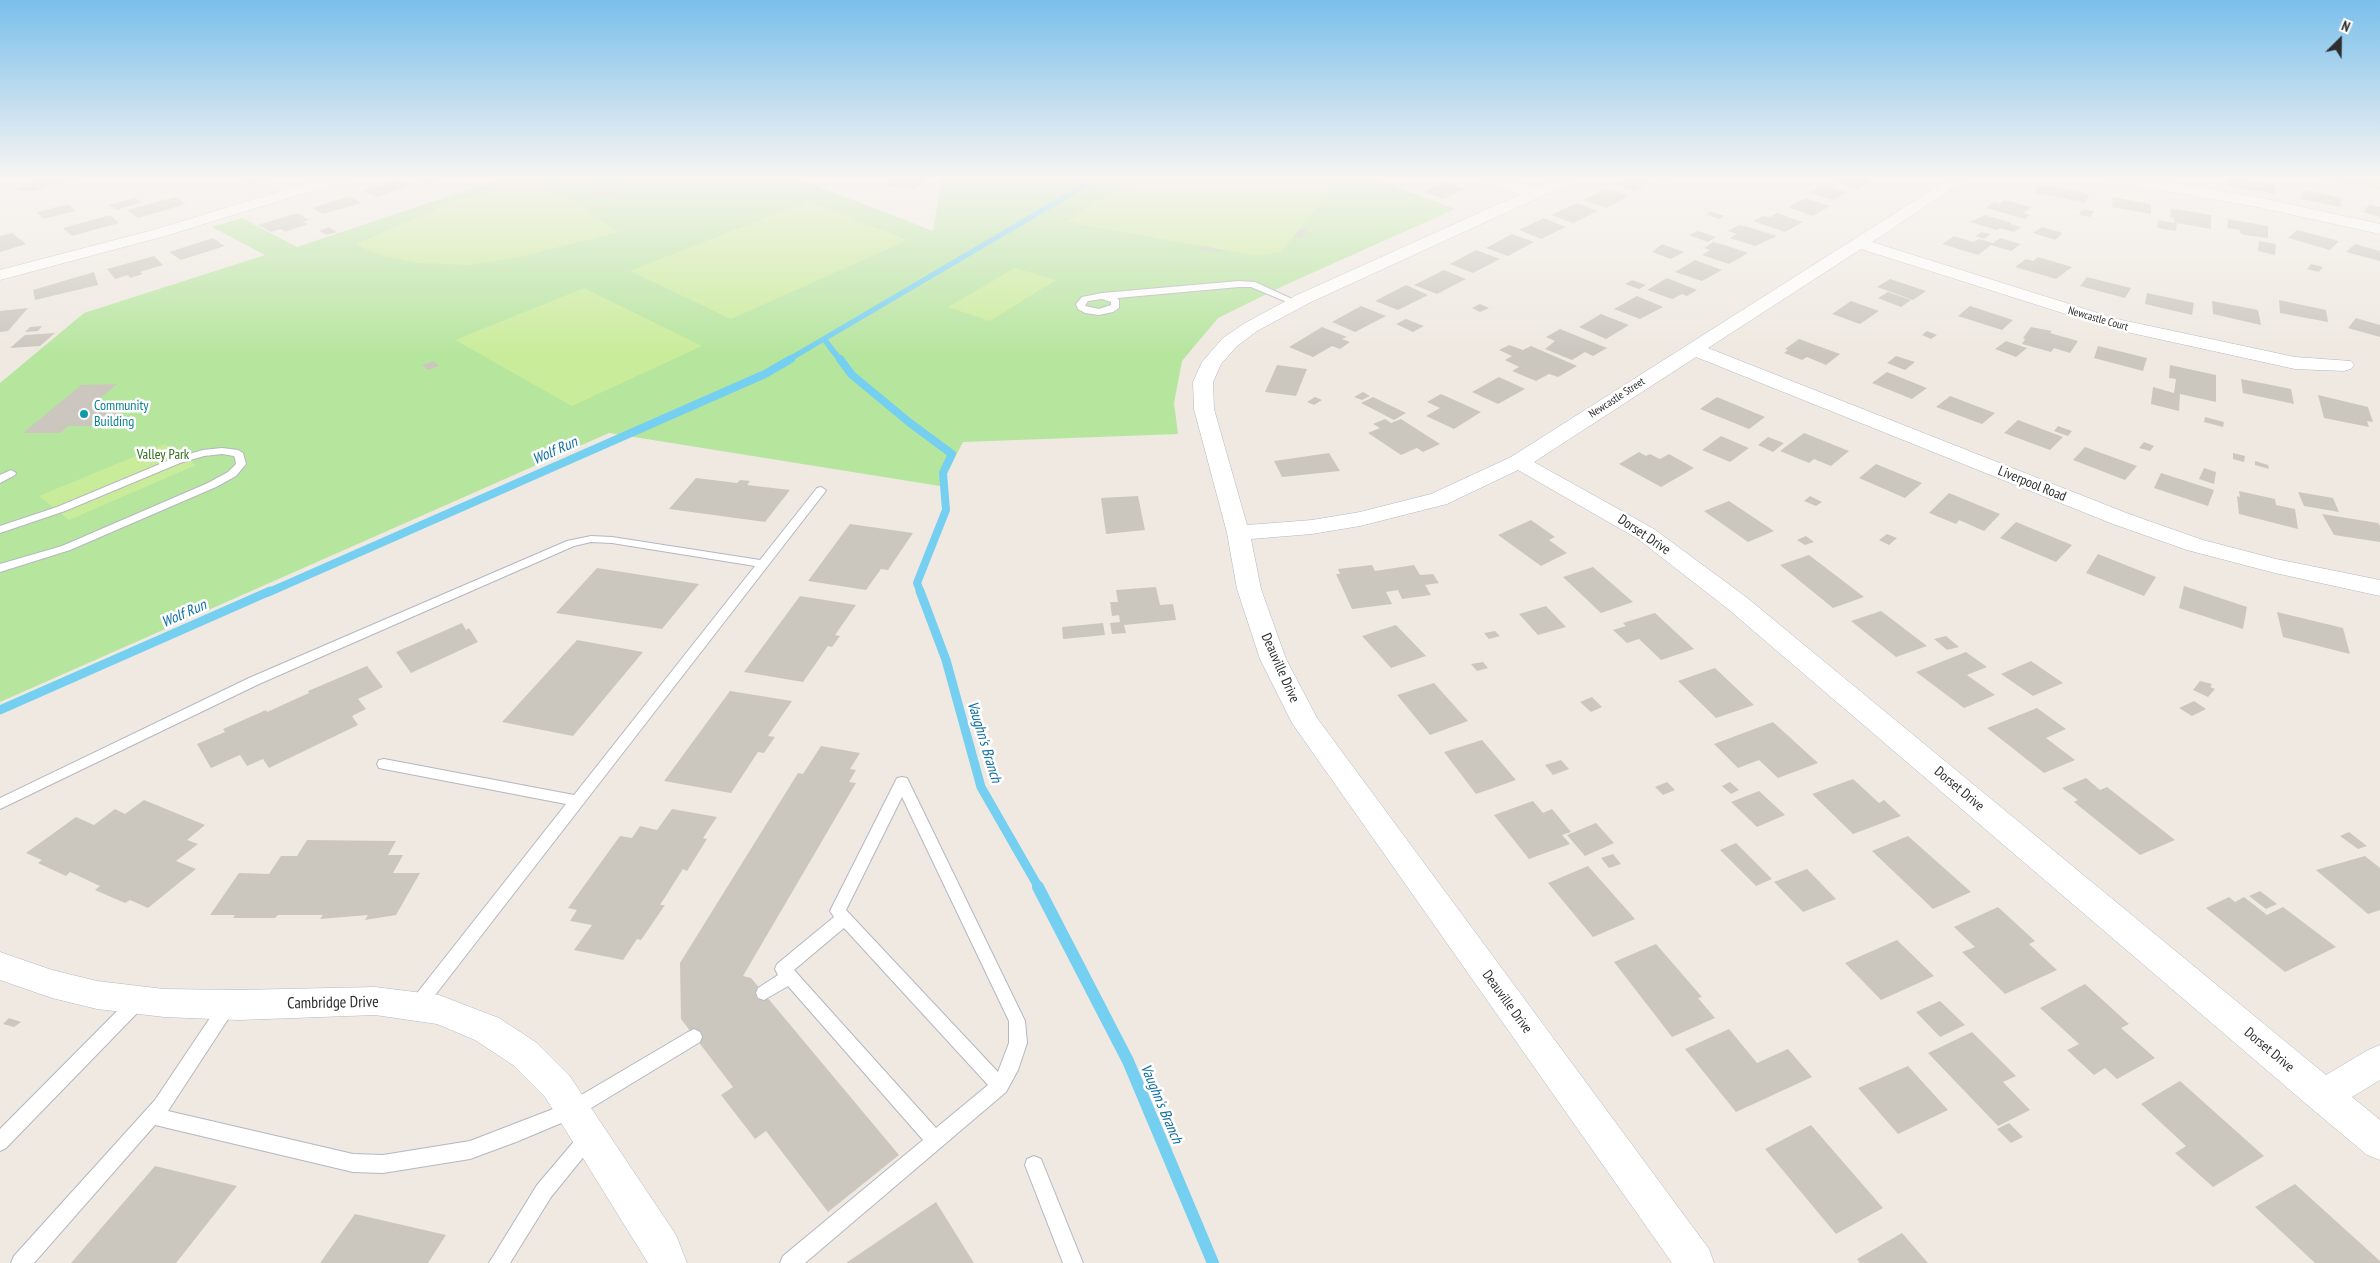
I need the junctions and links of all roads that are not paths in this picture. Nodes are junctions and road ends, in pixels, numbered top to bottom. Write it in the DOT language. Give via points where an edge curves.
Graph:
graph roads {
  1 [pos="148,236"];
  2 [pos="1443,236"];
  3 [pos="1868,236"];
  4 [pos="1857,243"];
  5 [pos="0,275"];
  6 [pos="1108,296"];
  7 [pos="1297,303"];
  8 [pos="1693,349"];
  9 [pos="2344,365"];
  10 [pos="1518,462"];
  11 [pos="11,473"];
  12 [pos="0,480"];
  13 [pos="821,490"];
  14 [pos="0,530"];
  15 [pos="1238,533"];
  16 [pos="763,564"];
  17 [pos="0,568"];
  18 [pos="2380,588"];
  19 [pos="384,764"];
  20 [pos="577,801"];
  21 [pos="0,804"];
  22 [pos="844,918"];
  23 [pos="0,966"];
  24 [pos="789,976"];
  25 [pos="764,994"];
  26 [pos="139,1000"];
  27 [pos="228,1005"];
  28 [pos="416,1007"];
  29 [pos="694,1037"];
  30 [pos="2380,1060"];
  31 [pos="1000,1086"];
  32 [pos="2323,1096"];
  33 [pos="151,1116"];
  34 [pos="581,1123"];
  35 [pos="935,1140"];
  36 [pos="0,1142"];
  37 [pos="2380,1143"];
  38 [pos="1034,1165"];
  39 [pos="20,1263"];
  40 [pos="499,1263"];
  41 [pos="668,1263"];
  42 [pos="790,1263"];
  43 [pos="1073,1263"];
  44 [pos="1694,1263"];
  1 -- 5 [label="street"];
  2 -- 7 [label="street, Deauville Drive"];
  3 -- 4 [label="street, Newcastle Street"];
  4 -- 8 [label="street, Newcastle Street"];
  4 -- 9 [label="street, Newcastle Court" via="2113,324 2295,363"];
  6 -- 7 [label="lane" via="1252,284"];
  7 -- 15 [label="street, Deauville Drive" via="1230,342 1212,362 1203,382 1204,409"];
  8 -- 10 [label="street, Newcastle Street"];
  8 -- 18 [label="street, Liverpool Road" via="2121,519 2195,545"];
  10 -- 15 [label="street, Newcastle Street" via="1439,499 1400,510 1360,520"];
  10 -- 32 [label="street, Dorset Drive" via="1646,534 1737,603"];
  11 -- 12 [label="lane"];
  13 -- 16 [label="lane"];
  14 -- 17 [label="lane" via="61,509 176,460 222,451 238,453 240,458 241,464 232,474 212,485 66,548"];
  15 -- 44 [label="street, Deauville Drive" via="1249,589 1273,659 1306,723"];
  16 -- 20 [label="lane"];
  16 -- 21 [label="lane" via="612,540 591,539 571,543 254,681"];
  19 -- 20 [label="lane"];
  20 -- 28 [label="lane"];
  22 -- 24 [label="lane" via="783,969"];
  22 -- 31 [label="lane"];
  22 -- 31 [label="lane" via="838,911 902,782 1017,1022 1018,1042"];
  23 -- 26 [label="street, Cambridge Drive" via="97,995"];
  24 -- 25 [label="lane"];
  24 -- 35 [label="lane"];
  26 -- 27 [label="street, Cambridge Drive"];
  26 -- 36 [label="lane"];
  27 -- 28 [label="street, Cambridge Drive" via="375,1001"];
  27 -- 33 [label="lane" via="161,1106"];
  28 -- 34 [label="street, Cambridge Drive" via="439,1010 488,1029 525,1054 557,1086"];
  29 -- 34 [label="lane"];
  30 -- 32 [label="street"];
  31 -- 35 [label="lane"];
  32 -- 37 [label="street, Dorset Drive"];
  33 -- 34 [label="lane" via="354,1163 383,1164 470,1150"];
  33 -- 39 [label="lane"];
  34 -- 40 [label="lane"];
  34 -- 41 [label="street, Cambridge Drive"];
  35 -- 42 [label="lane"];
  38 -- 43 [label="lane"];
}
